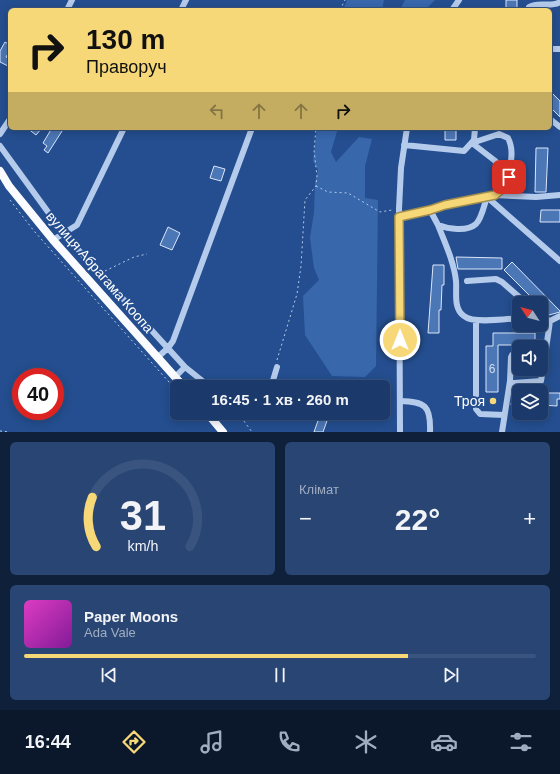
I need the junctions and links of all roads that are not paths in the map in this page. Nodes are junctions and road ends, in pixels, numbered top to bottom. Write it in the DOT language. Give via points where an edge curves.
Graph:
graph roads {
  1 [pos="560,2"];
  2 [pos="529,8"];
  3 [pos="552,121"];
  4 [pos="8,122"];
  5 [pos="560,127"];
  6 [pos="123,130"];
  7 [pos="251,130"];
  8 [pos="407,130"];
  9 [pos="474,130"];
  10 [pos="0,134"];
  11 [pos="472,143"];
  12 [pos="404,145"];
  13 [pos="0,146"];
  14 [pos="0,171"];
  15 [pos="509,174"];
  16 [pos="495,195"];
  17 [pos="560,195"];
  18 [pos="487,197"];
  19 [pos="430,210"];
  20 [pos="399,217"];
  21 [pos="438,225"];
  22 [pos="66,233"];
  23 [pos="53,240"];
  24 [pos="560,261"];
  25 [pos="467,280"];
  26 [pos="518,296"];
  27 [pos="560,316"];
  28 [pos="512,318"];
  29 [pos="476,320"];
  30 [pos="550,321"];
  31 [pos="546,340"];
  32 [pos="168,348"];
  33 [pos="512,356"];
  34 [pos="158,357"];
  35 [pos="185,367"];
  36 [pos="276,367"];
  37 [pos="175,376"];
  38 [pos="541,376"];
  39 [pos="178,380"];
  40 [pos="201,380"];
  41 [pos="273,380"];
  42 [pos="510,381"];
  43 [pos="400,401"];
  44 [pos="504,416"];
  45 [pos="212,420"];
  46 [pos="223,432"];
  47 [pos="400,432"];
  48 [pos="430,432"];
  49 [pos="502,432"];
  1 -- 2 [label="street" via="534,4"];
  3 -- 5 [label="street"];
  4 -- 10 [label="street"];
  6 -- 22 [label="street" via="84,214 77,225"];
  7 -- 32 [label="street"];
  8 -- 12 [label="street"];
  9 -- 11 [label="street"];
  11 -- 12 [label="street" via="464,151"];
  11 -- 15 [label="street"];
  11 -- 15 [label="street" via="499,134 508,138 513,152"];
  12 -- 20 [label="street"];
  13 -- 22 [label="street"];
  14 -- 23 [label="main road, вулиця Абрагама Коопа"];
  15 -- 16 [label="street" via="502,189"];
  16 -- 17 [label="street"];
  16 -- 18 [label="street"];
  18 -- 19 [label="street"];
  18 -- 21 [label="street" via="475,224 458,229"];
  18 -- 24 [label="street"];
  19 -- 20 [label="street"];
  19 -- 21 [label="street"];
  20 -- 43 [label="street"];
  21 -- 29 [label="street" via="456,279 458,309 464,316"];
  22 -- 23 [label="street"];
  22 -- 32 [label="street" via="72,243"];
  23 -- 34 [label="main road, вулиця Абрагама Коопа"];
  25 -- 26 [label="street" via="496,279"];
  27 -- 30 [label="street"];
  28 -- 29 [label="street"];
  29 -- 44 [label="street" via="476,409 480,414"];
  30 -- 31 [label="street"];
  32 -- 34 [label="street"];
  32 -- 35 [label="street"];
  33 -- 42 [label="street"];
  34 -- 37 [label="main road, вулиця Абрагама Коопа"];
  35 -- 37 [label="street"];
  35 -- 40 [label="street"];
  36 -- 41 [label="street"];
  37 -- 39 [label="main road, вулиця Абрагама Коопа"];
  38 -- 42 [label="street" via="541,381"];
  42 -- 44 [label="street"];
  43 -- 47 [label="street"];
  43 -- 48 [label="street" via="418,403 426,407 429,412"];
  44 -- 49 [label="street"];
  45 -- 46 [label="main road"];
}
